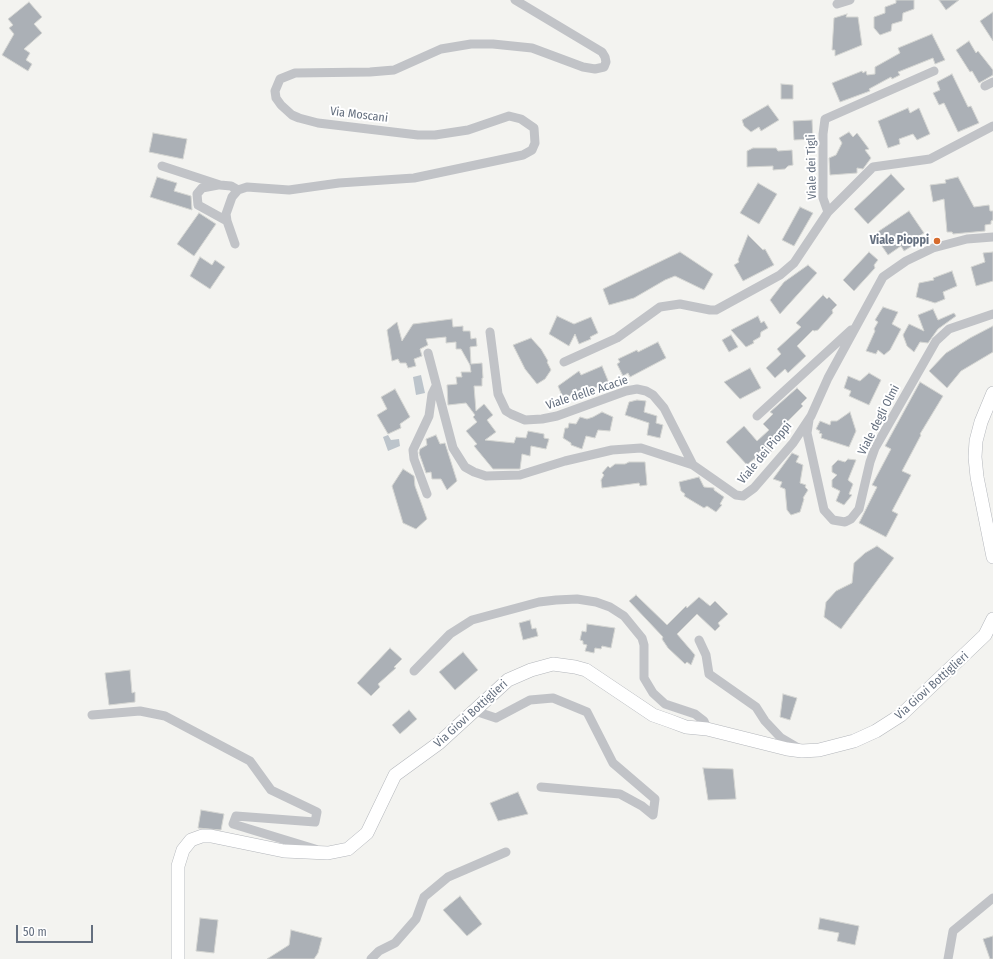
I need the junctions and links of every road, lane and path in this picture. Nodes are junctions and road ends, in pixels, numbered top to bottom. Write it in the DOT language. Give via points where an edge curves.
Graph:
graph roads {
  1 [pos="515,0"];
  2 [pos="850,0"];
  3 [pos="837,4"];
  4 [pos="934,71"];
  5 [pos="993,126"];
  6 [pos="162,166"];
  7 [pos="220,185"];
  8 [pos="238,190"];
  9 [pos="828,212"];
  10 [pos="227,221"];
  11 [pos="993,237"];
  12 [pos="236,244"];
  13 [pos="993,314"];
  14 [pos="857,325"];
  15 [pos="490,332"];
  16 [pos="428,353"];
  17 [pos="564,362"];
  18 [pos="436,386"];
  19 [pos="993,393"];
  20 [pos="757,416"];
  21 [pos="811,416"];
  22 [pos="693,465"];
  23 [pos="427,494"];
  24 [pos="993,557"];
  25 [pos="993,619"];
  26 [pos="989,632"];
  27 [pos="699,640"];
  28 [pos="414,671"];
  29 [pos="475,711"];
  30 [pos="92,715"];
  31 [pos="706,729"];
  32 [pos="802,751"];
  33 [pos="541,787"];
  34 [pos="328,852"];
  35 [pos="506,852"];
  36 [pos="993,898"];
  37 [pos="178,959"];
  38 [pos="371,959"];
  39 [pos="948,959"];
  1 -- 8 [label="street, Via Moscani" via="602,52 606,62 604,67 583,67 532,48 471,44 441,49 394,70 296,73 280,80 275,91 281,105 299,118 418,135 468,130 509,116 521,119 534,128 535,143 532,150 523,155 414,178 339,183 289,190 247,187"];
  2 -- 3 [label="street"];
  4 -- 9 [label="street, Viale dei Tigli" via="825,119 823,198"];
  5 -- 9 [label="street, Viale dei Tigli" via="930,159 873,167"];
  6 -- 7 [label="street"];
  7 -- 8 [label="street"];
  7 -- 10 [label="street" via="202,188 197,194 198,205"];
  8 -- 10 [label="street" via="229,205"];
  9 -- 17 [label="street" via="794,263 780,276 716,310 680,304 660,307 617,338"];
  10 -- 12 [label="street"];
  11 -- 14 [label="street, Viale dei Pioppi" via="967,239 933,248 906,261 883,277"];
  13 -- 21 [label="street, Viale degli Olmi" via="949,329 936,340 875,448 859,509 851,519 844,522 838,522 827,515 821,501 808,433"];
  14 -- 20 [label="street"];
  14 -- 21 [label="street, Viale dei Pioppi"];
  15 -- 22 [label="street, Viale delle Acacie" via="498,394 506,411 525,420 542,419 626,391 646,391 664,408"];
  16 -- 18 [label="street, Viale dei Pioppi"];
  18 -- 22 [label="street, Viale dei Pioppi" via="453,448 459,459 465,467 486,476 520,475 565,461 626,448 641,448"];
  18 -- 23 [label="street, Viale dei Pioppi" via="432,394 429,416 413,450"];
  19 -- 24 [label="street" via="981,422 976,441 976,457 977,477"];
  21 -- 22 [label="street, Viale dei Pioppi" via="793,443 754,488 743,496 736,495"];
  25 -- 26 [label="street, Via Giovi Bottiglieri"];
  26 -- 32 [label="street, Via Giovi Bottiglieri" via="906,711 888,723 854,741 819,750"];
  27 -- 32 [label="street" via="706,655 709,674 756,707 781,738"];
  28 -- 31 [label="street" via="450,634 472,620 539,602 577,599 596,602 624,616 642,638 644,678 653,693 665,704 696,714 704,721"];
  29 -- 31 [label="street, Via Giovi Bottiglieri" via="508,680 542,667 564,665 586,670 653,715 686,727"];
  29 -- 33 [label="street" via="496,718 530,700 553,698 586,712 613,763 655,800 653,815 620,794"];
  29 -- 34 [label="street, Via Giovi Bottiglieri" via="422,756 396,774 375,819 357,843 343,850"];
  30 -- 34 [label="street" via="140,711 165,716 250,761 271,790 317,812 314,822 236,816 233,824"];
  31 -- 32 [label="street, Via Giovi Bottiglieri"];
  34 -- 37 [label="street, Via Giovi Bottiglieri" via="284,852 211,836 191,840 183,850 178,866"];
  35 -- 38 [label="street" via="448,877 424,897 416,919 395,943 379,951"];
  36 -- 39 [label="street" via="953,931"];
}
